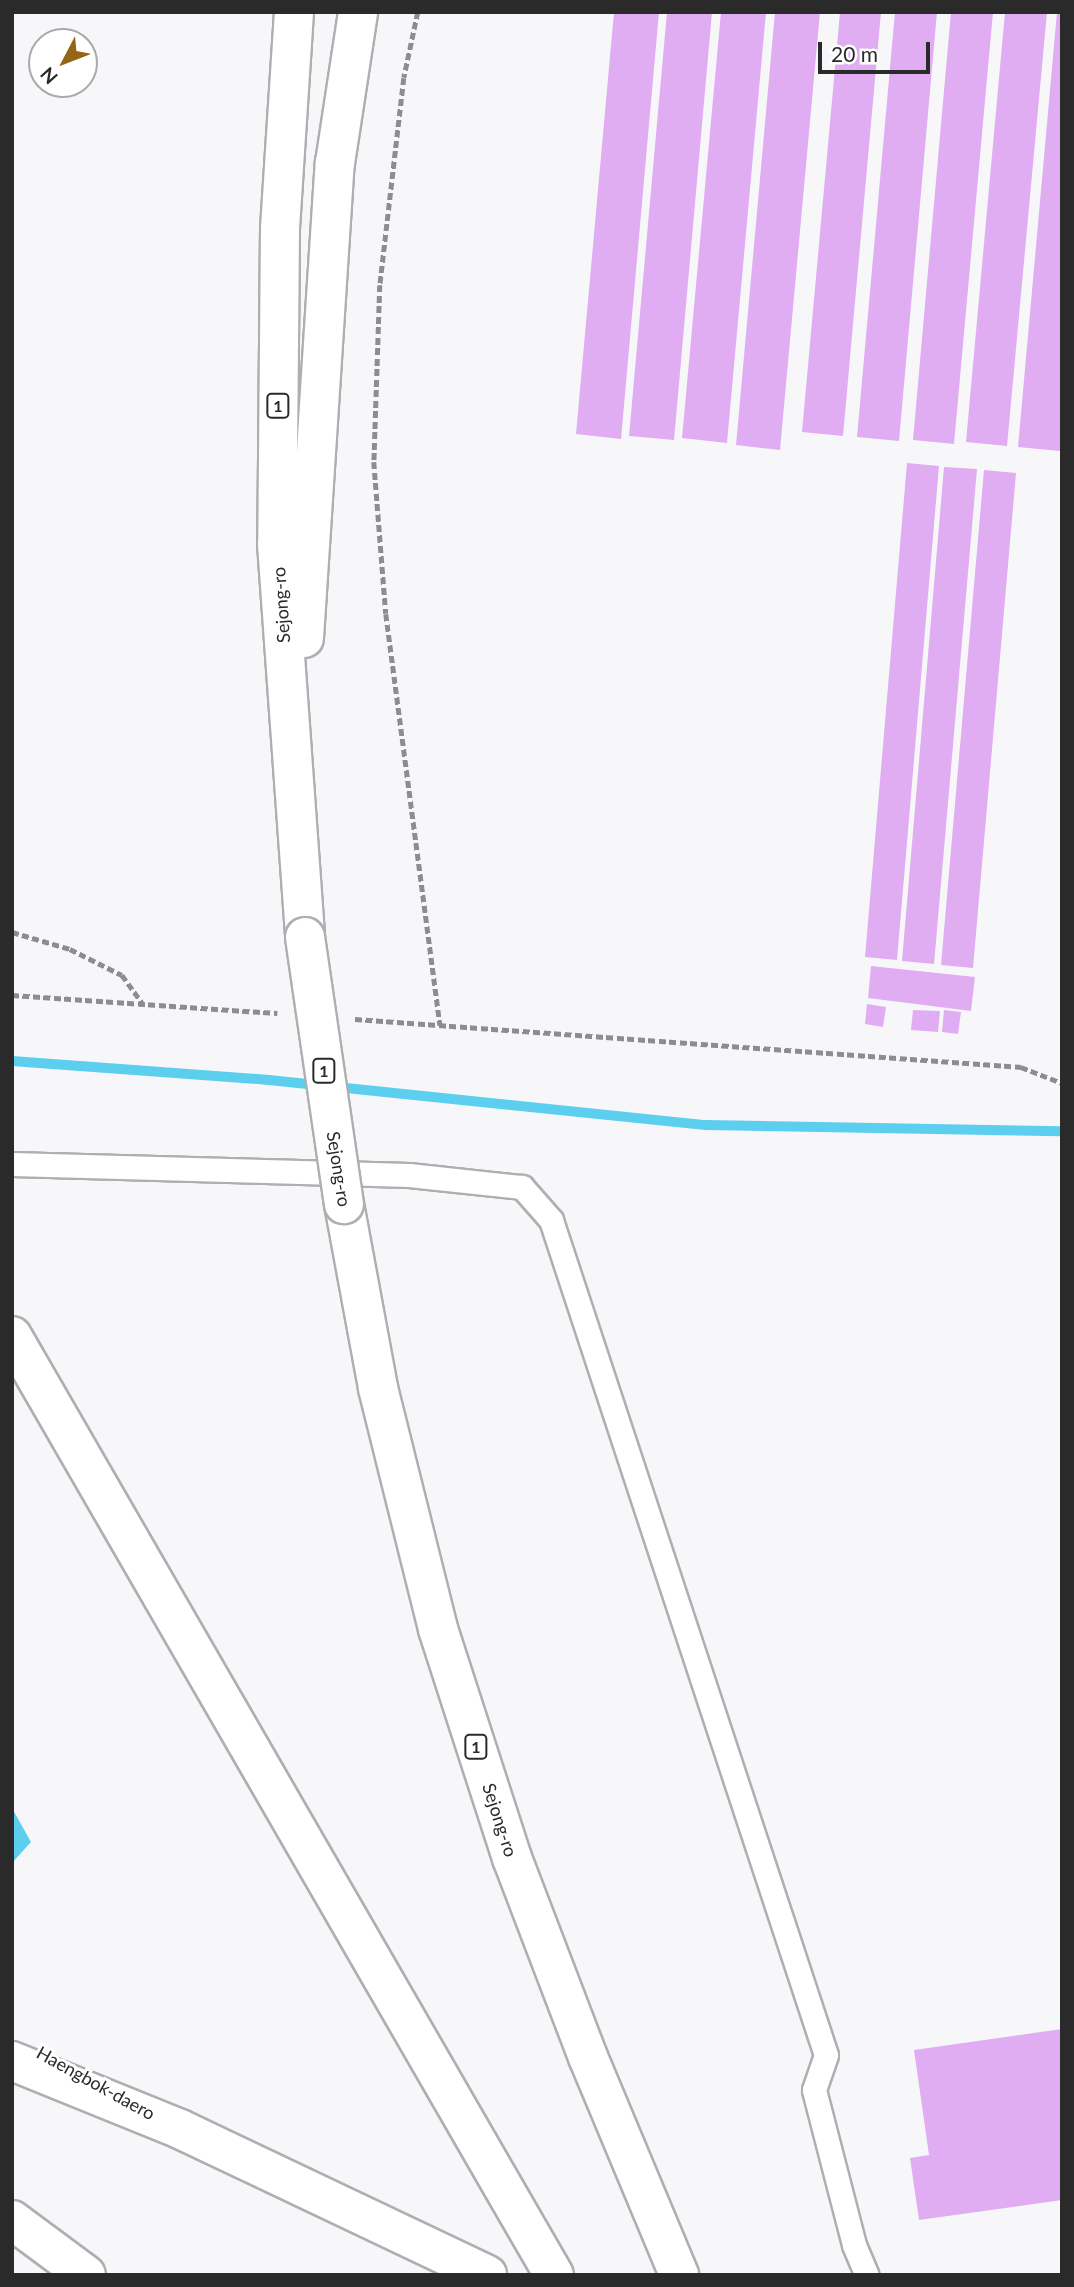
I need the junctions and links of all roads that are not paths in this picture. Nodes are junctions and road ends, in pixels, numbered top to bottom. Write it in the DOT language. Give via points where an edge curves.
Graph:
graph roads {
  1 [pos="294,12"];
  2 [pos="358,12"];
  3 [pos="296,800"];
  4 [pos="12,1164"];
  5 [pos="12,1336"];
  6 [pos="12,2036"];
  7 [pos="12,2061"];
  8 [pos="180,2129"];
  9 [pos="12,2220"];
  10 [pos="12,2231"];
  11 [pos="80,2270"];
  12 [pos="678,2272"];
  13 [pos="487,2275"];
  14 [pos="554,2275"];
  15 [pos="867,2275"];
  1 -- 3 [label="highway, Sejong-ro / 1" via="280,229 277,544"];
  2 -- 3 [label="highway" via="335,163 314,431"];
  3 -- 12 [label="highway, Sejong-ro / 1, bridge" via="304,937 344,1204 378,1388 438,1629 512,1858 588,2057"];
  4 -- 15 [label="lane" via="409,1175 523,1187 551,1220 826,2055 814,2090 854,2245"];
  5 -- 14 [label="highway"];
  6 -- 8 [label="highway, Haengbok-daero"];
  7 -- 8 [label="highway"];
  8 -- 13 [label="highway"];
  9 -- 11 [label="highway"];
  10 -- 11 [label="highway"];
}
